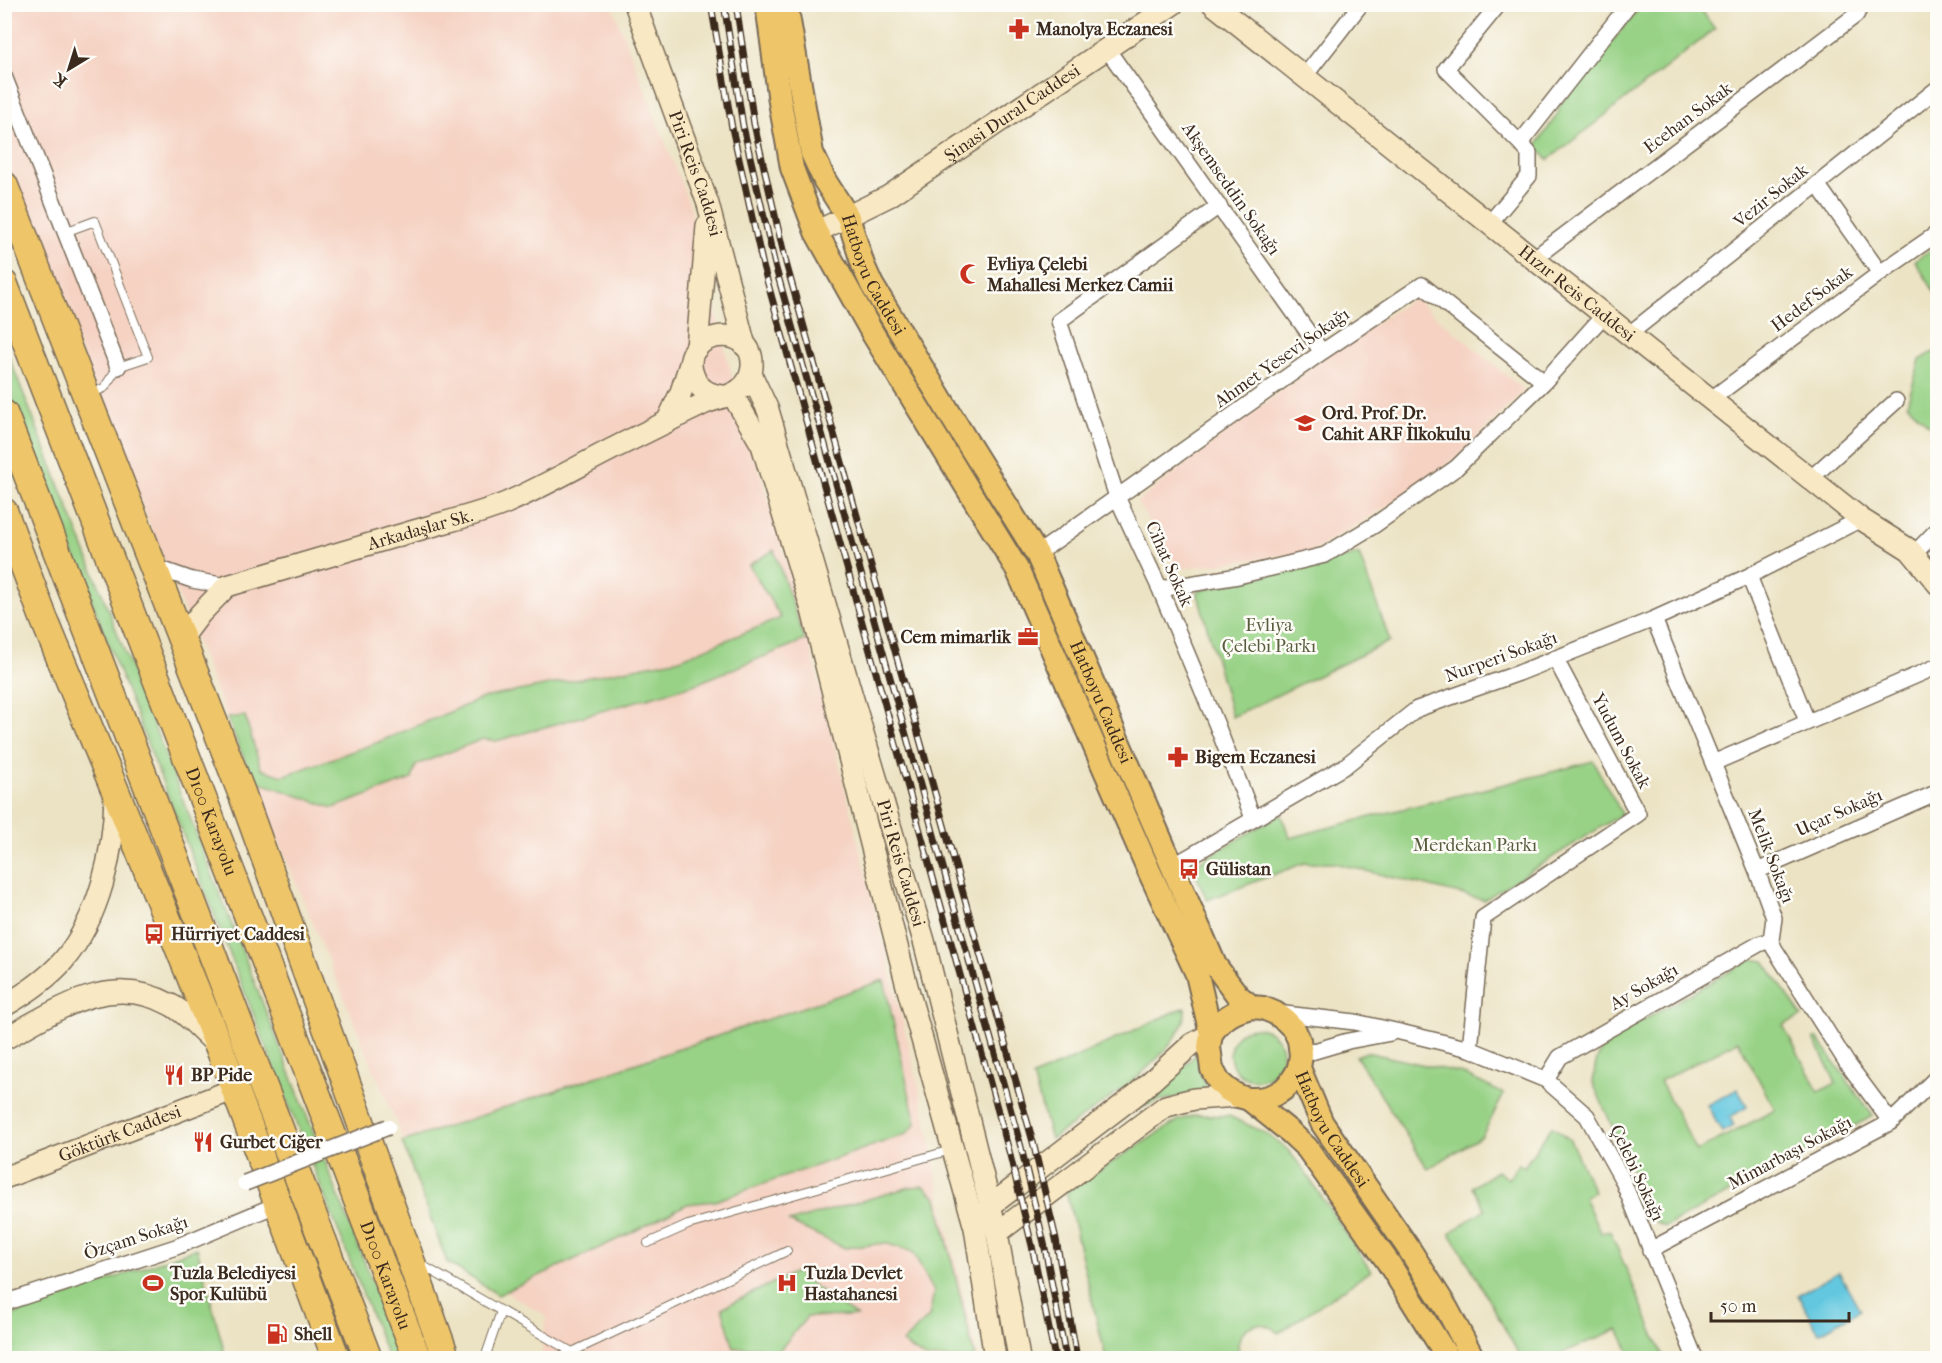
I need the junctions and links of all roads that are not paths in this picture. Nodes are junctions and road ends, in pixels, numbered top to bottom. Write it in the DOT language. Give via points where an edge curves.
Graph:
graph roads {
  1 [pos="635,4"];
  2 [pos="767,4"];
  3 [pos="786,4"];
  4 [pos="1173,4"];
  5 [pos="1213,4"];
  6 [pos="1361,4"];
  7 [pos="1499,4"];
  8 [pos="1629,4"];
  9 [pos="1862,4"];
  10 [pos="1107,49"];
  11 [pos="4,76"];
  12 [pos="1304,77"];
  13 [pos="1938,88"];
  14 [pos="1520,143"];
  15 [pos="1817,184"];
  16 [pos="4,185"];
  17 [pos="708,204"];
  18 [pos="1219,206"];
  19 [pos="848,218"];
  20 [pos="1489,224"];
  21 [pos="816,231"];
  22 [pos="65,232"];
  23 [pos="1938,233"];
  24 [pos="1533,259"];
  25 [pos="1880,273"];
  26 [pos="4,284"];
  27 [pos="1604,315"];
  28 [pos="1628,335"];
  29 [pos="745,346"];
  30 [pos="1322,352"];
  31 [pos="694,354"];
  32 [pos="118,367"];
  33 [pos="751,374"];
  34 [pos="1544,382"];
  35 [pos="87,394"];
  36 [pos="727,395"];
  37 [pos="1710,400"];
  38 [pos="1896,401"];
  39 [pos="4,414"];
  40 [pos="667,422"];
  41 [pos="1810,479"];
  42 [pos="1117,497"];
  43 [pos="4,512"];
  44 [pos="1861,519"];
  45 [pos="1938,529"];
  46 [pos="1037,554"];
  47 [pos="1914,554"];
  48 [pos="155,567"];
  49 [pos="1749,576"];
  50 [pos="1938,584"];
  51 [pos="227,586"];
  52 [pos="1160,589"];
  53 [pos="1654,619"];
  54 [pos="182,638"];
  55 [pos="1555,658"];
  56 [pos="1938,666"];
  57 [pos="1807,721"];
  58 [pos="1713,763"];
  59 [pos="115,790"];
  60 [pos="1938,792"];
  61 [pos="1253,818"];
  62 [pos="1173,866"];
  63 [pos="1757,871"];
  64 [pos="1771,940"];
  65 [pos="4,1006"];
  66 [pos="1252,1007"];
  67 [pos="1275,1013"];
  68 [pos="1400,1032"];
  69 [pos="1210,1034"];
  70 [pos="4,1039"];
  71 [pos="219,1047"];
  72 [pos="1470,1050"];
  73 [pos="1300,1062"];
  74 [pos="1938,1076"];
  75 [pos="1546,1080"];
  76 [pos="235,1089"];
  77 [pos="1243,1098"];
  78 [pos="1891,1122"];
  79 [pos="388,1127"];
  80 [pos="953,1149"];
  81 [pos="4,1178"];
  82 [pos="245,1183"];
  83 [pos="278,1204"];
  84 [pos="990,1206"];
  85 [pos="975,1228"];
  86 [pos="997,1233"];
  87 [pos="648,1243"];
  88 [pos="1650,1250"];
  89 [pos="787,1251"];
  90 [pos="408,1258"];
  91 [pos="4,1303"];
  92 [pos="501,1311"];
  93 [pos="574,1355"];
  94 [pos="336,1359"];
  95 [pos="368,1359"];
  96 [pos="417,1359"];
  97 [pos="446,1359"];
  98 [pos="485,1359"];
  99 [pos="560,1359"];
  100 [pos="995,1359"];
  101 [pos="1019,1359"];
  102 [pos="1448,1359"];
  103 [pos="1473,1359"];
  104 [pos="1695,1359"];
  1 -- 17 [label="street, Piri Reis Caddesi"];
  2 -- 21 [label="main road, Hatboyu Caddesi" via="792,168"];
  3 -- 19 [label="main road, Hatboyu Caddesi" via="812,153"];
  4 -- 10 [label="street, Şinasi Dural Caddesi"];
  5 -- 12 [label="street, Hızır Reis Caddesi"];
  6 -- 12 [label="street"];
  7 -- 14 [label="street" via="1446,69"];
  8 -- 14 [label="street"];
  9 -- 24 [label="street, Ecehan Sokak" via="1856,15"];
  10 -- 18 [label="street, Akşemseddin Sokağı"];
  10 -- 19 [label="street, Şinasi Dural Caddesi" via="889,196"];
  11 -- 22 [label="street"];
  12 -- 20 [label="street, Hızır Reis Caddesi"];
  13 -- 15 [label="street, Vezir Sokak"];
  14 -- 20 [label="street" via="1529,153 1529,176"];
  15 -- 25 [label="street, Hedef Sokak"];
  15 -- 28 [label="street, Vezir Sokak"];
  16 -- 35 [label="highway"];
  17 -- 29 [label="street, Piri Reis Caddesi"];
  17 -- 31 [label="street"];
  18 -- 30 [label="street, Akşemseddin Sokağı"];
  18 -- 42 [label="street, Cihat Sokak" via="1059,321"];
  19 -- 21 [label="street, Şinasi Dural Caddesi"];
  19 -- 46 [label="main road, Hatboyu Caddesi" via="872,285"];
  20 -- 24 [label="street, Hızır Reis Caddesi"];
  21 -- 69 [label="main road, Hatboyu Caddesi" via="873,334 1017,569 1197,975"];
  22 -- 32 [label="street"];
  22 -- 32 [label="lane" via="95,221 148,357"];
  23 -- 25 [label="street"];
  24 -- 27 [label="street, Hızır Reis Caddesi"];
  25 -- 37 [label="street, Hedef Sokak"];
  26 -- 96 [label="highway, D100 Karayolu"];
  27 -- 28 [label="street, Hızır Reis Caddesi"];
  27 -- 34 [label="street"];
  28 -- 37 [label="street, Hızır Reis Caddesi"];
  29 -- 31 [label="street" via="718,335 708,338"];
  29 -- 33 [label="street" via="752,364"];
  30 -- 34 [label="street, Ahmet Yesevi Sokağı" via="1422,285"];
  30 -- 42 [label="street, Ahmet Yesevi Sokağı"];
  31 -- 36 [label="street" via="691,369 699,386"];
  31 -- 40 [label="street"];
  32 -- 35 [label="lane" via="104,388"];
  33 -- 36 [label="street" via="747,383"];
  33 -- 84 [label="street, Piri Reis Caddesi" via="768,410 924,941"];
  34 -- 52 [label="street" via="1456,468 1325,555 1238,576"];
  35 -- 48 [label="highway"];
  36 -- 40 [label="street, Arkadaşlar Sk."];
  36 -- 80 [label="street, Piri Reis Caddesi" via="762,445 812,610 907,986"];
  37 -- 41 [label="street, Hızır Reis Caddesi"];
  38 -- 41 [label="street"];
  39 -- 95 [label="highway"];
  40 -- 51 [label="street, Arkadaşlar Sk." via="504,503"];
  41 -- 44 [label="street, Hızır Reis Caddesi"];
  42 -- 46 [label="street, Ahmet Yesevi Sokağı"];
  42 -- 52 [label="street, Cihat Sokak"];
  43 -- 59 [label="highway"];
  44 -- 47 [label="street, Hızır Reis Caddesi"];
  44 -- 49 [label="street, Nurperi Sokağı"];
  45 -- 47 [label="street"];
  46 -- 62 [label="main road, Hatboyu Caddesi"];
  47 -- 50 [label="street, Hızır Reis Caddesi"];
  48 -- 51 [label="street" via="192,580"];
  48 -- 54 [label="highway"];
  49 -- 53 [label="street, Nurperi Sokağı"];
  49 -- 57 [label="street"];
  51 -- 54 [label="street, Arkadaşlar Sk."];
  52 -- 61 [label="street, Cihat Sokak"];
  53 -- 55 [label="street, Nurperi Sokağı"];
  53 -- 58 [label="street, Melik Sokağı"];
  54 -- 90 [label="highway"];
  55 -- 61 [label="street, Nurperi Sokağı" via="1417,709 1345,766"];
  55 -- 72 [label="street, Yudum Sokak" via="1638,814 1483,918"];
  56 -- 57 [label="street"];
  57 -- 58 [label="street"];
  58 -- 63 [label="street, Melik Sokağı"];
  59 -- 65 [label="street" via="109,860 80,937 39,983"];
  59 -- 71 [label="highway"];
  60 -- 63 [label="street, Uçar Sokağı"];
  61 -- 62 [label="street, Nurperi Sokağı"];
  62 -- 66 [label="main road, Hatboyu Caddesi" via="1215,965 1238,996"];
  63 -- 64 [label="street, Melik Sokağı" via="1774,918"];
  64 -- 75 [label="street, Ay Sokağı" via="1560,1057"];
  64 -- 78 [label="street" via="1847,1063"];
  66 -- 67 [label="main road, Hatboyu Caddesi"];
  66 -- 69 [label="main road" via="1228,1016"];
  67 -- 68 [label="street, Çelebi Sokağı" via="1356,1022"];
  67 -- 73 [label="main road, Hatboyu Caddesi" via="1294,1029"];
  68 -- 72 [label="street, Çelebi Sokağı"];
  68 -- 73 [label="street" via="1348,1041"];
  69 -- 77 [label="main road, Hatboyu Caddesi" via="1212,1069 1219,1082"];
  69 -- 84 [label="street" via="1192,1044 1137,1094"];
  70 -- 71 [label="street" via="79,1000 122,991 172,1005"];
  71 -- 76 [label="highway"];
  72 -- 75 [label="street, Çelebi Sokağı"];
  73 -- 77 [label="main road" via="1293,1080 1281,1092 1260,1100"];
  73 -- 103 [label="main road, Hatboyu Caddesi" via="1322,1123 1409,1249"];
  74 -- 78 [label="street, Mimarbaşı Sokağı"];
  75 -- 88 [label="street, Çelebi Sokağı" via="1587,1116 1622,1179"];
  76 -- 81 [label="street, Göktürk Caddesi"];
  76 -- 83 [label="highway"];
  77 -- 86 [label="street" via="1194,1099 1166,1106"];
  77 -- 102 [label="main road, Hatboyu Caddesi" via="1307,1148 1388,1262"];
  78 -- 88 [label="street, Mimarbaşı Sokağı"];
  79 -- 82 [label="street, bridge"];
  80 -- 85 [label="street, Piri Reis Caddesi"];
  80 -- 87 [label="lane" via="688,1225"];
  83 -- 91 [label="street, Özçam Sokağı" via="176,1247"];
  83 -- 94 [label="highway"];
  84 -- 85 [label="street"];
  84 -- 86 [label="street, Piri Reis Caddesi"];
  85 -- 86 [label="street"];
  85 -- 100 [label="street, Piri Reis Caddesi"];
  86 -- 101 [label="street, Piri Reis Caddesi"];
  88 -- 104 [label="street, Çelebi Sokağı"];
  89 -- 93 [label="lane"];
  90 -- 92 [label="lane"];
  90 -- 97 [label="highway"];
  92 -- 93 [label="lane"];
  92 -- 98 [label="lane"];
  93 -- 99 [label="lane"];
}
